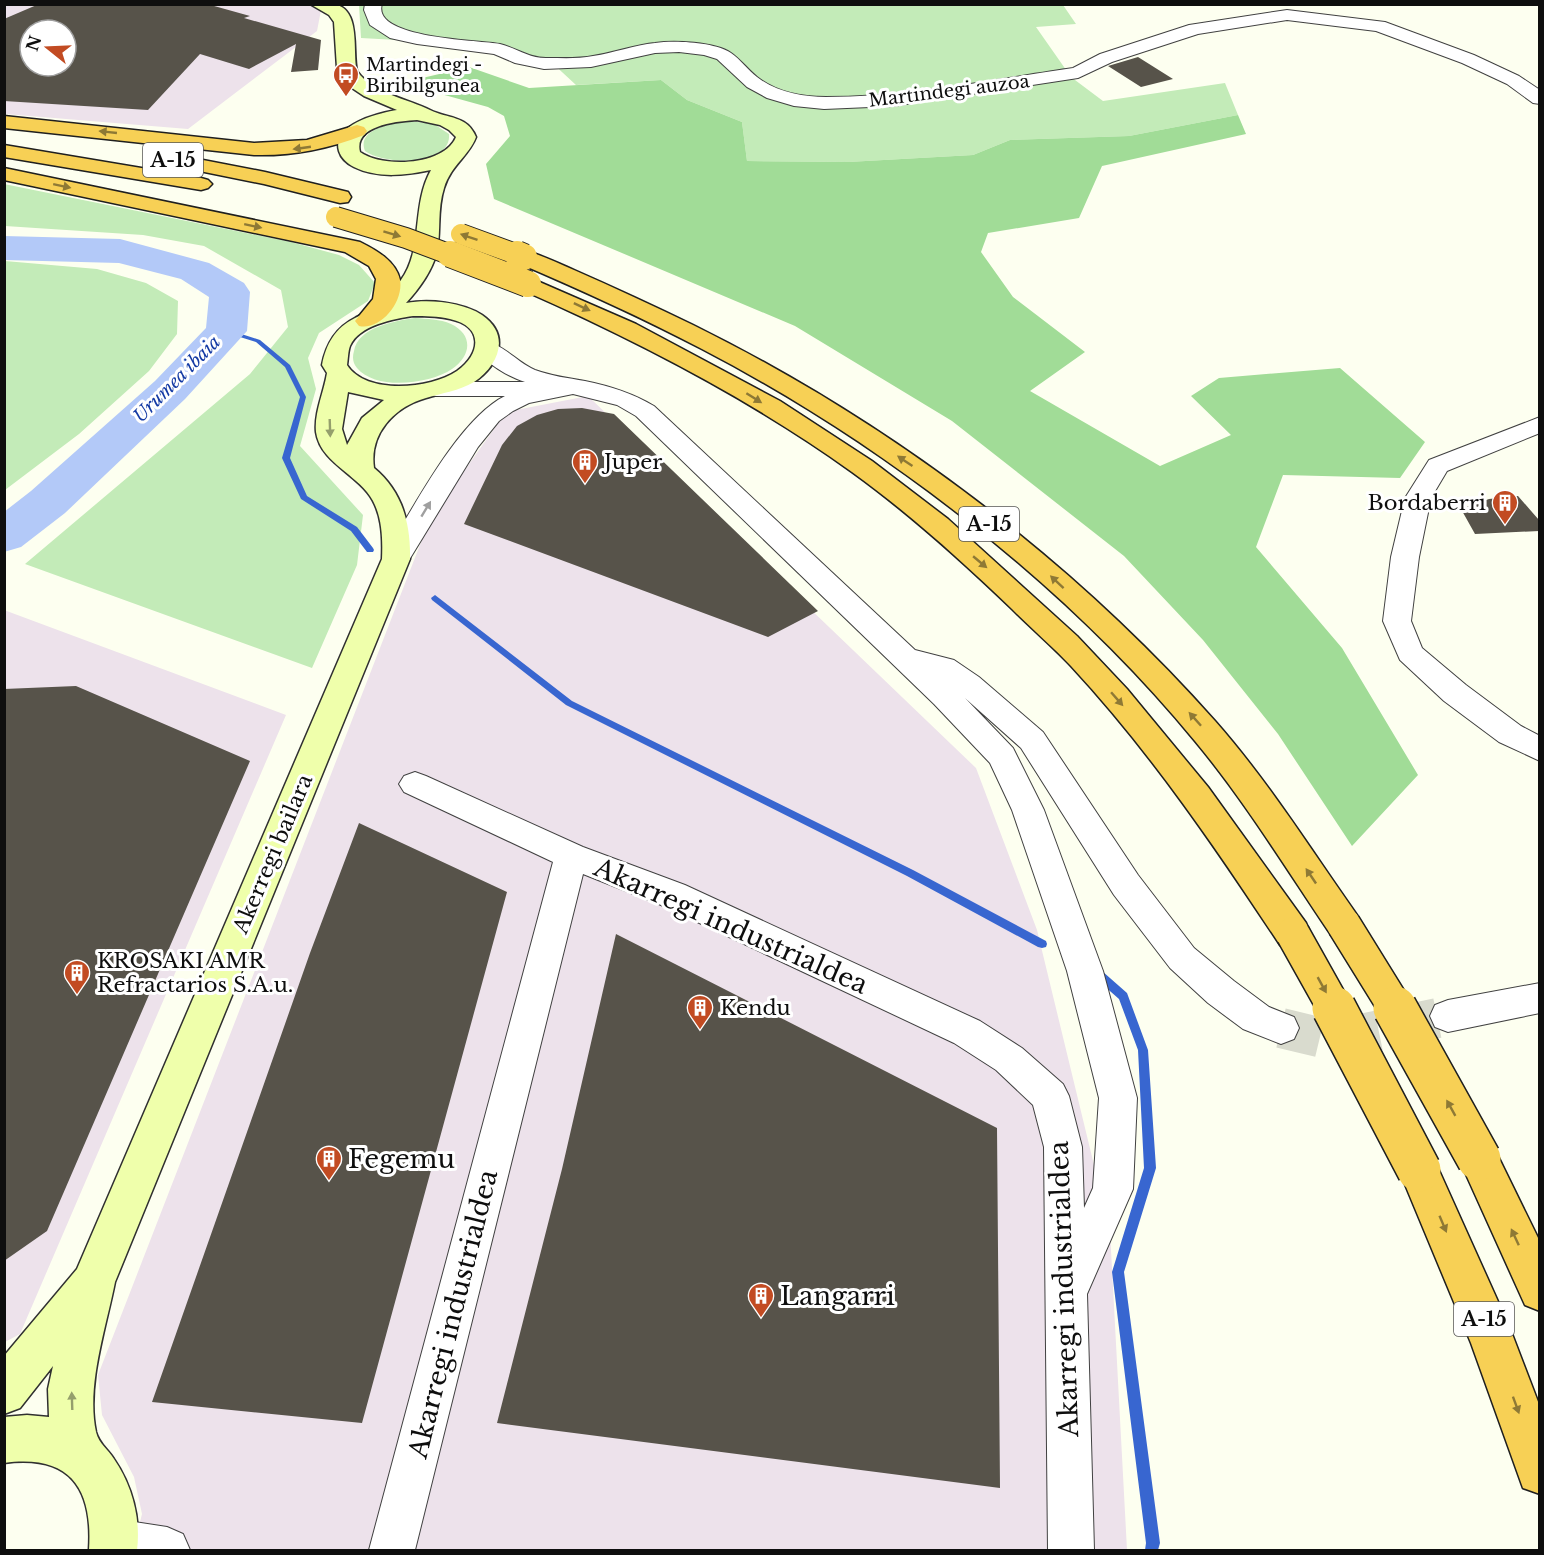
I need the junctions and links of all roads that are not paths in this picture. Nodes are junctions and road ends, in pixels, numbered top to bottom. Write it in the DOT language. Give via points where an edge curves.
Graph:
graph roads {
  1 [pos="374,4"];
  2 [pos="332,8"];
  3 [pos="369,90"];
  4 [pos="1539,99"];
  5 [pos="432,116"];
  6 [pos="4,122"];
  7 [pos="365,126"];
  8 [pos="4,134"];
  9 [pos="4,151"];
  10 [pos="453,154"];
  11 [pos="376,167"];
  12 [pos="4,174"];
  13 [pos="417,195"];
  14 [pos="338,207"];
  15 [pos="425,251"];
  16 [pos="526,270"];
  17 [pos="461,315"];
  18 [pos="373,319"];
  19 [pos="488,349"];
  20 [pos="339,373"];
  21 [pos="563,389"];
  22 [pos="424,391"];
  23 [pos="1539,424"];
  24 [pos="361,470"];
  25 [pos="396,559"];
  26 [pos="904,656"];
  27 [pos="1539,750"];
  28 [pos="415,784"];
  29 [pos="571,856"];
  30 [pos="1539,998"];
  31 [pos="1448,1016"];
  32 [pos="1281,1028"];
  33 [pos="93,1282"];
  34 [pos="1539,1290"];
  35 [pos="1066,1293"];
  36 [pos="4,1392"];
  37 [pos="4,1440"];
  38 [pos="81,1458"];
  39 [pos="1539,1471"];
  40 [pos="114,1546"];
  41 [pos="167,1551"];
  42 [pos="392,1551"];
  43 [pos="1071,1551"];
  1 -- 4 [label="street, Martindegi auzoa" via="376,21 396,34 498,49 544,64 591,62 655,48 705,50 723,55 753,83 774,94 824,103 893,100 1078,73 1106,58 1195,29 1287,15 1379,27 1468,59 1513,80"];
  2 -- 3 [label="main road" via="347,72"];
  3 -- 5 [label="main road"];
  3 -- 7 [label="main road" via="379,105"];
  5 -- 7 [label="main road" via="402,115"];
  5 -- 10 [label="main road" via="463,130 462,146"];
  7 -- 6 [label="highway, one-way" via="312,147 291,150"];
  7 -- 11 [label="main road" via="349,139 348,148 352,156"];
  8 -- 14 [label="highway, A-15" via="200,165"];
  9 -- 14 [label="highway, A-15"];
  10 -- 11 [label="main road" via="426,165"];
  10 -- 13 [label="main road"];
  11 -- 13 [label="main road"];
  12 -- 18 [label="highway, one-way" via="352,247 383,266 390,284"];
  13 -- 15 [label="main road"];
  14 -- 16 [label="highway, A-15, bridge" via="406,238"];
  15 -- 17 [label="main road" via="441,287"];
  15 -- 18 [label="main road" via="410,284"];
  34 -- 16 [label="highway, A-15, one-way, bridge" via="1479,1160 1409,1031 1344,925 1273,820 1200,725 1126,645 1023,550 939,484 842,418 668,320 582,280"];
  16 -- 39 [label="highway, A-15, one-way, bridge" via="732,384 905,499 987,568 1087,664 1154,742 1222,830 1293,934 1355,1044 1419,1170 1493,1342"];
  17 -- 18 [label="main road" via="430,309 404,310"];
  17 -- 19 [label="main road" via="485,333"];
  18 -- 20 [label="main road" via="352,329 341,340 334,363"];
  19 -- 21 [label="street" via="522,374"];
  19 -- 22 [label="main road" via="471,373"];
  20 -- 22 [label="main road" via="368,391"];
  20 -- 24 [label="main road, one-way" via="330,437 341,455"];
  21 -- 22 [label="street" via="493,387"];
  25 -- 21 [label="street, one-way" via="477,427 514,400"];
  21 -- 26 [label="street" via="612,394 645,411"];
  22 -- 24 [label="main road" via="387,408 368,427 359,448"];
  23 -- 27 [label="street" via="1438,465 1418,498 1397,621 1410,653 1455,693 1510,734"];
  24 -- 25 [label="main road" via="392,510 398,542"];
  25 -- 33 [label="main road, Akerregi bailara"];
  26 -- 32 [label="street" via="944,667 1032,740 1126,885 1182,958 1256,1018"];
  26 -- 35 [label="street" via="1002,756 1028,810 1085,971 1118,1098 1113,1189"];
  28 -- 29 [label="street"];
  29 -- 35 [label="street, Akarregi industrialdea" via="673,895 967,1032 1009,1059 1050,1096 1063,1147"];
  29 -- 42 [label="street, Akarregi industrialdea"];
  30 -- 31 [label="street"];
  33 -- 36 [label="main road"];
  38 -- 33 [label="main road, one-way" via="73,1431 71,1389"];
  35 -- 43 [label="street, Akarregi industrialdea"];
  37 -- 38 [label="main road" via="24,1437 63,1445"];
  38 -- 40 [label="main road" via="92,1467 110,1500"];
  40 -- 41 [label="street"];
}
